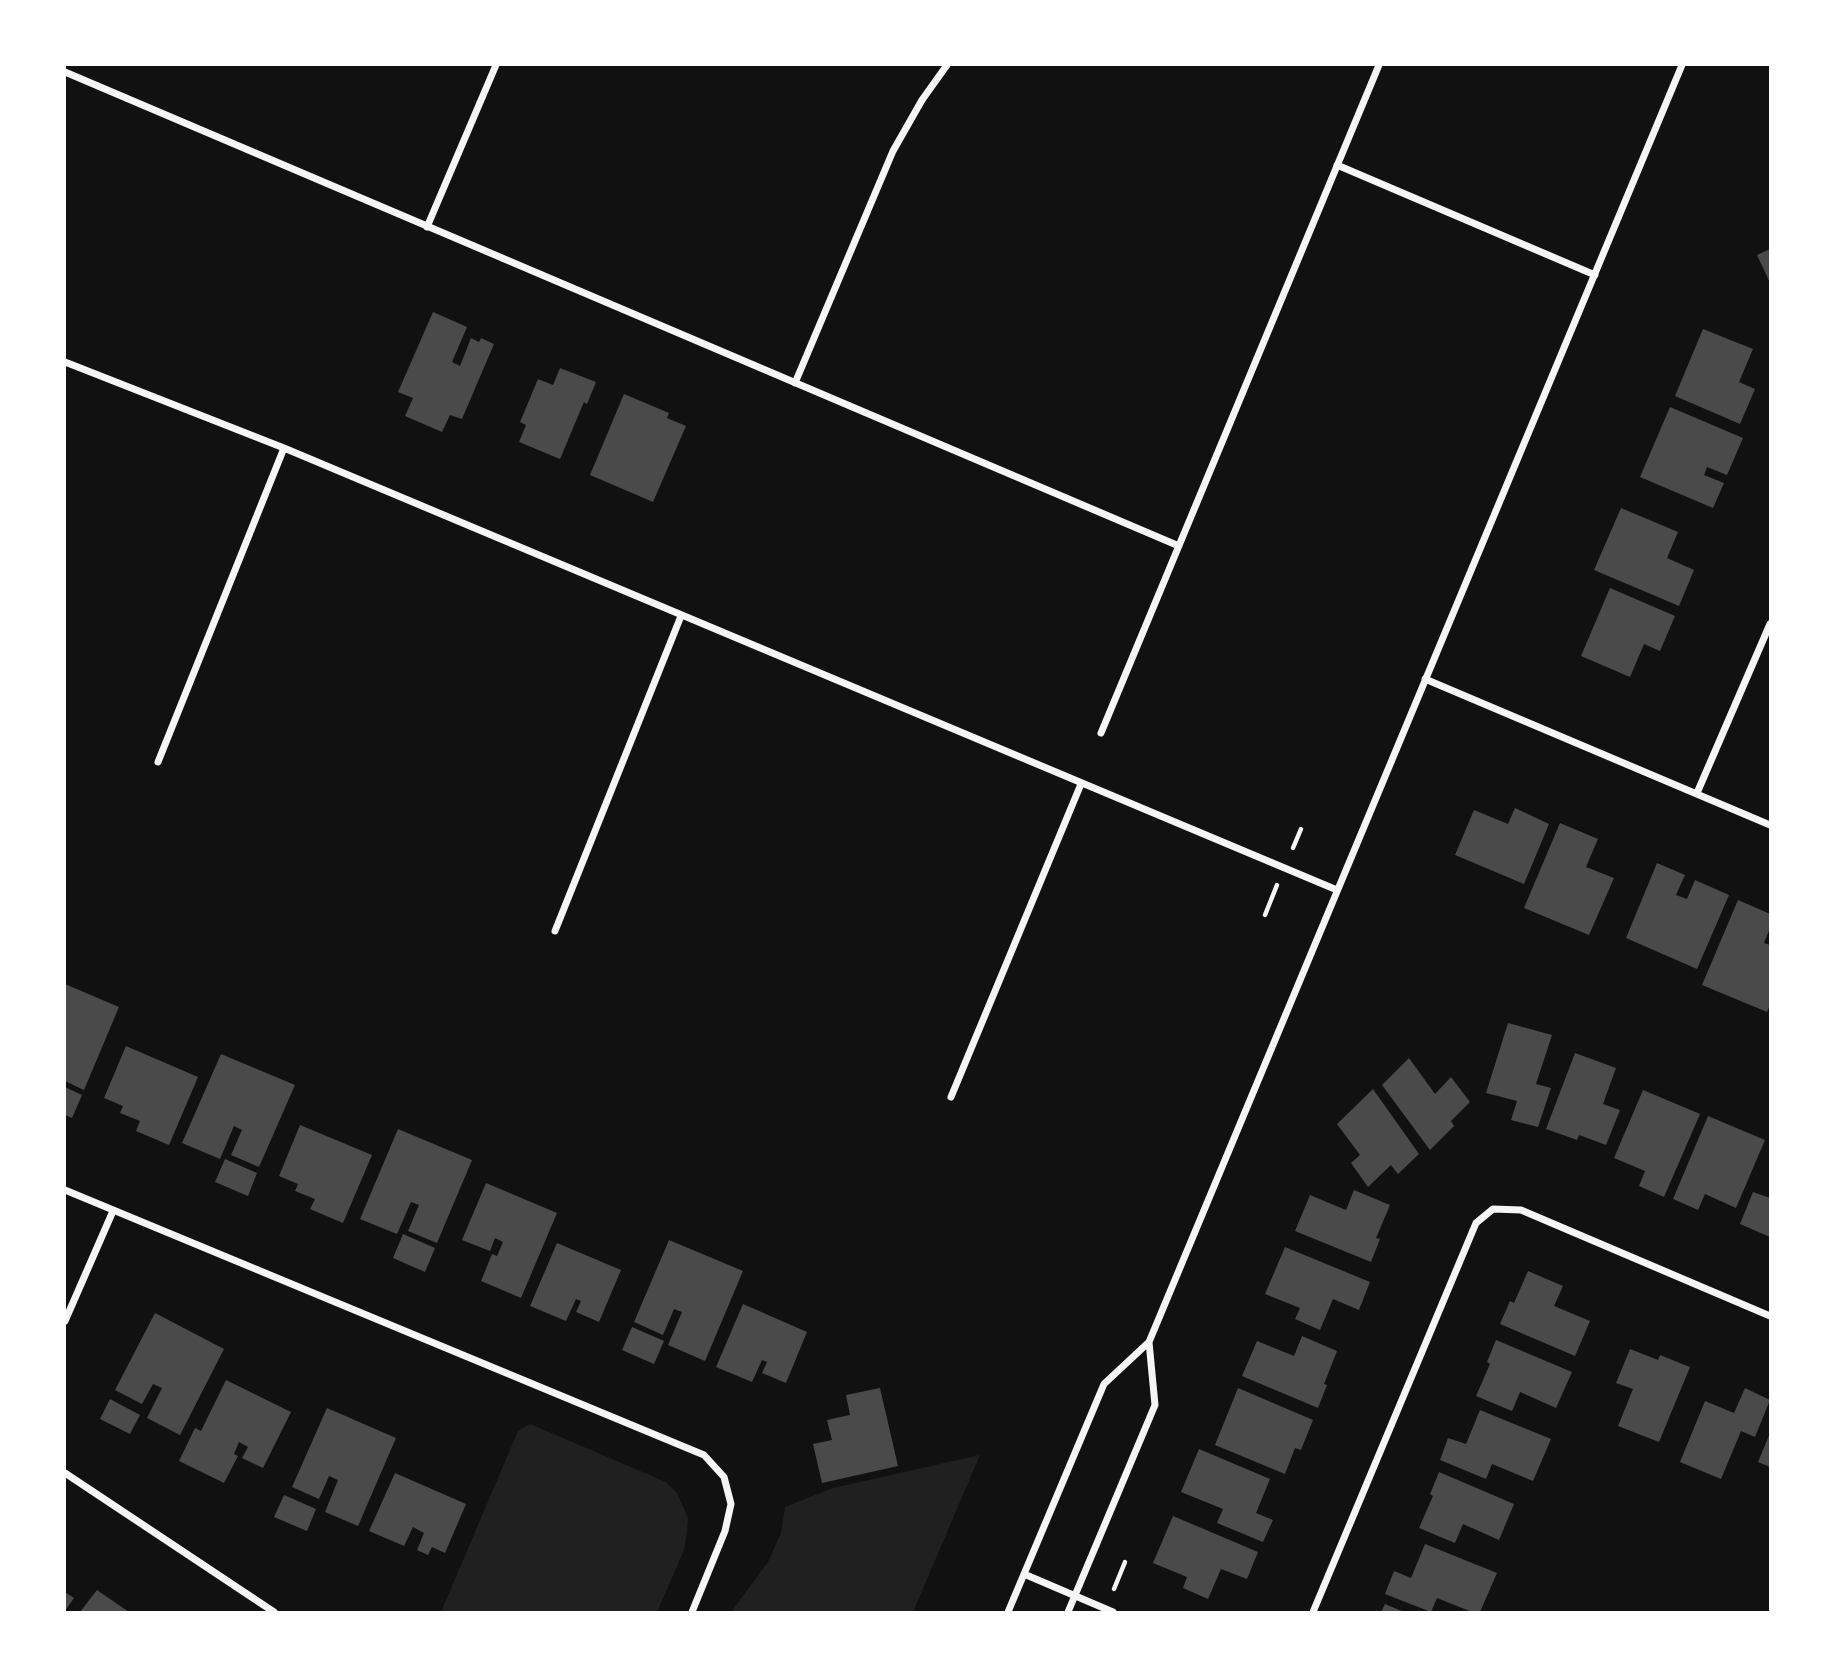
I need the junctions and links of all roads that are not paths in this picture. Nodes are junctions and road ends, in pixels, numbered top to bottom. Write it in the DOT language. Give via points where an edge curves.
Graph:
graph roads {
  1 [pos="496,65"];
  2 [pos="947,65"];
  3 [pos="1379,65"];
  4 [pos="1682,65"];
  5 [pos="65,72"];
  6 [pos="1337,165"];
  7 [pos="427,227"];
  8 [pos="1595,275"];
  9 [pos="65,362"];
  10 [pos="795,383"];
  11 [pos="284,448"];
  12 [pos="1179,546"];
  13 [pos="681,616"];
  14 [pos="1770,624"];
  15 [pos="1425,679"];
  16 [pos="1101,733"];
  17 [pos="158,762"];
  18 [pos="1081,784"];
  19 [pos="1697,793"];
  20 [pos="1770,825"];
  21 [pos="1337,890"];
  22 [pos="555,931"];
  23 [pos="951,1097"];
  24 [pos="65,1190"];
  25 [pos="113,1211"];
  26 [pos="1770,1316"];
  27 [pos="65,1321"];
  28 [pos="1149,1342"];
  29 [pos="65,1473"];
  30 [pos="1024,1574"];
  31 [pos="1075,1596"];
  32 [pos="274,1612"];
  33 [pos="692,1612"];
  34 [pos="1008,1612"];
  35 [pos="1068,1612"];
  36 [pos="1113,1612"];
  37 [pos="1313,1612"];
  1 -- 7 [label="street"];
  2 -- 10 [label="street" via="893,151"];
  3 -- 6 [label="street"];
  4 -- 8 [label="street"];
  5 -- 7 [label="street"];
  6 -- 8 [label="street"];
  6 -- 12 [label="street"];
  7 -- 10 [label="street"];
  8 -- 15 [label="street"];
  9 -- 11 [label="street"];
  10 -- 12 [label="street"];
  11 -- 13 [label="street"];
  11 -- 17 [label="street"];
  12 -- 16 [label="street"];
  13 -- 18 [label="street"];
  13 -- 22 [label="street"];
  14 -- 19 [label="street"];
  15 -- 19 [label="street"];
  15 -- 21 [label="street"];
  18 -- 21 [label="street"];
  18 -- 23 [label="street"];
  19 -- 20 [label="street"];
  21 -- 28 [label="street"];
  24 -- 25 [label="street"];
  25 -- 27 [label="street"];
  25 -- 33 [label="street" via="704,1455 724,1477 732,1504"];
  26 -- 37 [label="street" via="1521,1210 1493,1209 1476,1223"];
  28 -- 30 [label="street" via="1104,1384"];
  28 -- 31 [label="street" via="1155,1405"];
  29 -- 32 [label="street"];
  30 -- 31 [label="street"];
  30 -- 34 [label="street"];
  31 -- 35 [label="street"];
  31 -- 36 [label="street"];
}
